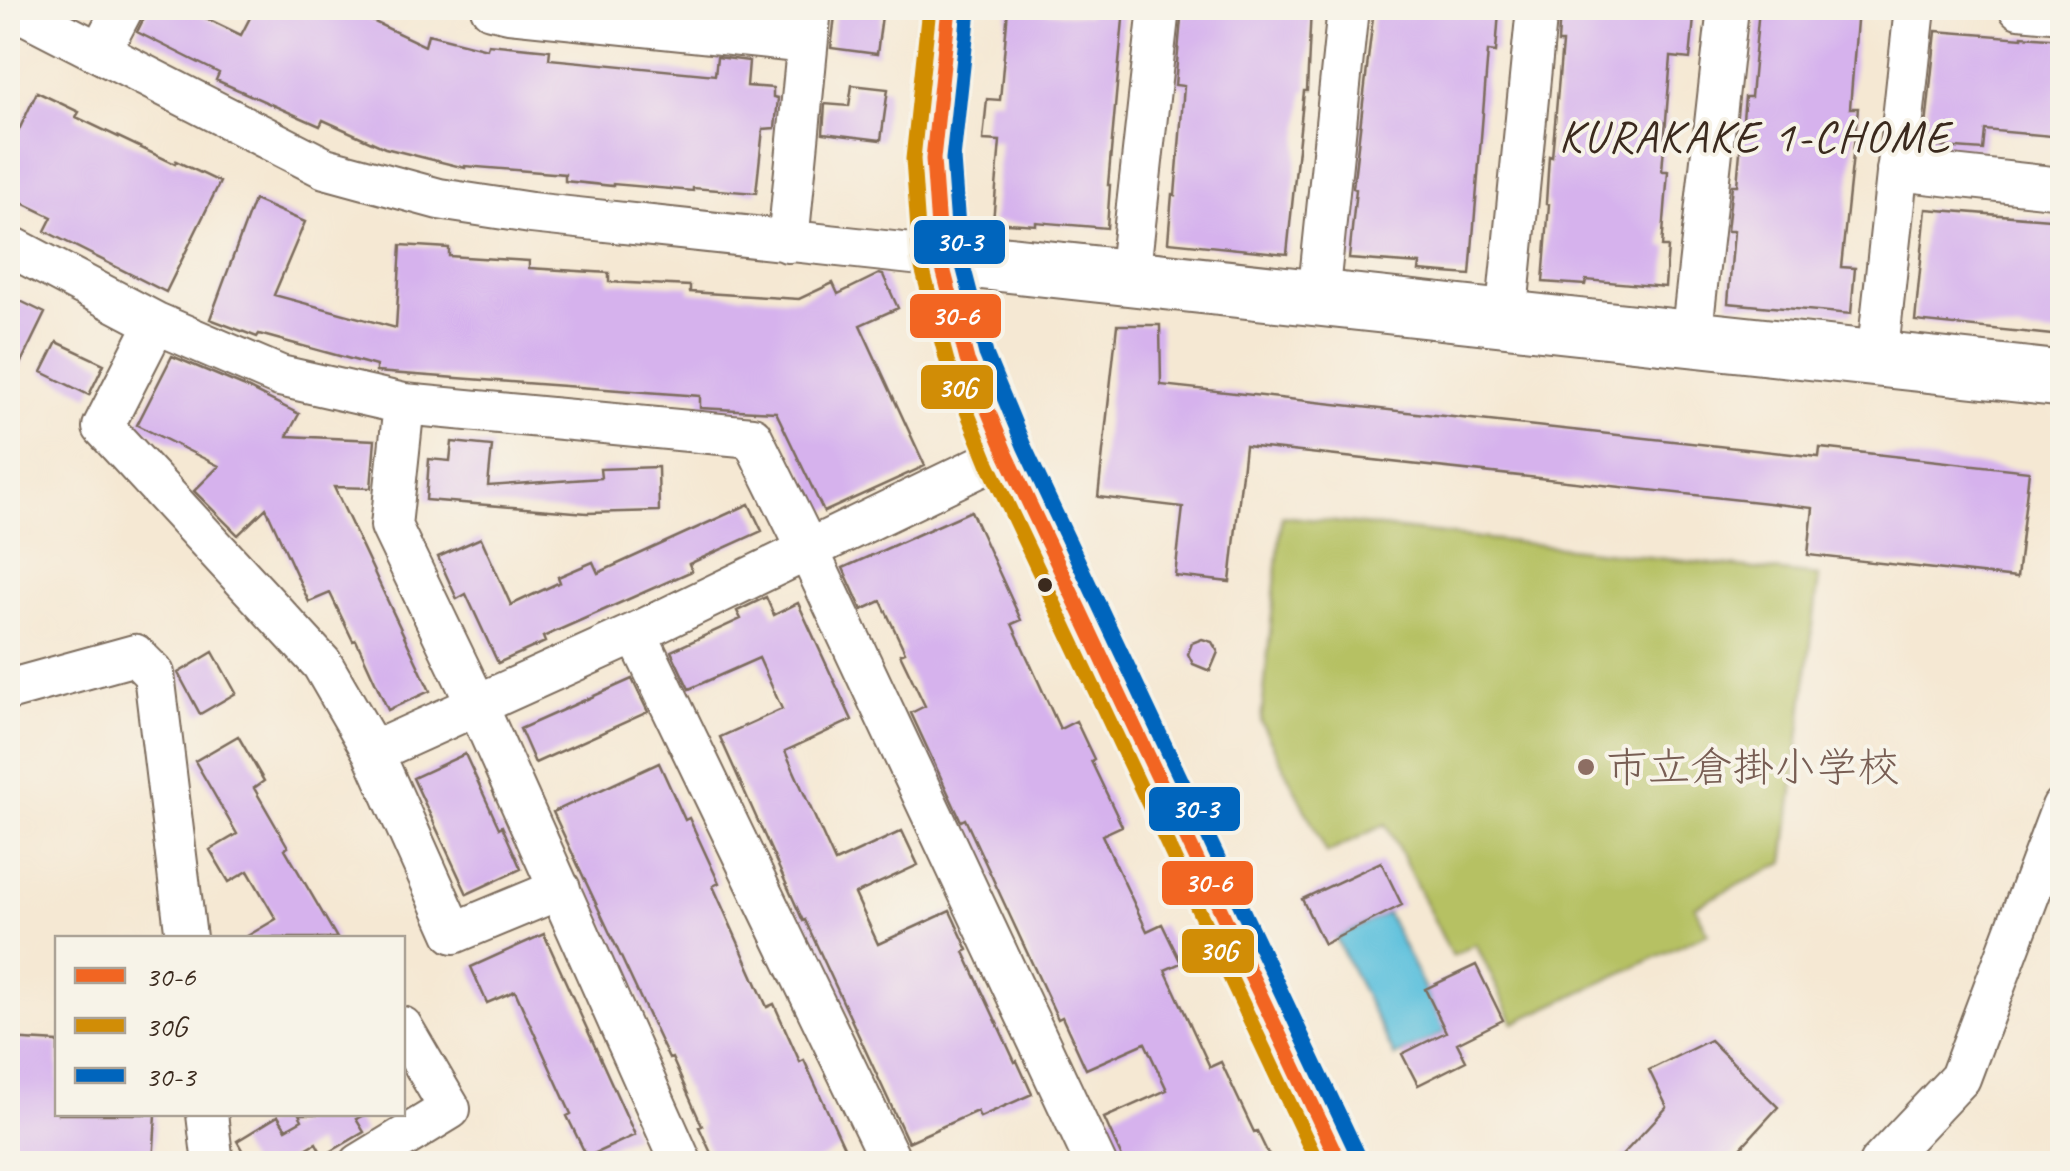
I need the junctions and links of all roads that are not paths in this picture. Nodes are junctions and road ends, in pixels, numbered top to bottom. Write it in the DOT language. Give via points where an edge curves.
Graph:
graph roads {
  1 [pos="14,8"];
  2 [pos="123,8"];
  3 [pos="491,8"];
  4 [pos="949,8"];
  5 [pos="1159,8"];
  6 [pos="1348,8"];
  7 [pos="1538,8"];
  8 [pos="1728,8"];
  9 [pos="1914,8"];
  10 [pos="2019,8"];
  11 [pos="2062,12"];
  12 [pos="809,25"];
  13 [pos="100,52"];
  14 [pos="1897,170"];
  15 [pos="2062,188"];
  16 [pos="788,242"];
  17 [pos="8,245"];
  18 [pos="940,258"];
  19 [pos="1129,278"];
  20 [pos="1318,298"];
  21 [pos="1506,319"];
  22 [pos="156,323"];
  23 [pos="1691,339"];
  24 [pos="1877,359"];
  25 [pos="2062,379"];
  26 [pos="404,404"];
  27 [pos="1006,454"];
  28 [pos="808,550"];
  29 [pos="636,632"];
  30 [pos="8,690"];
  31 [pos="476,705"];
  32 [pos="373,752"];
  33 [pos="2062,807"];
  34 [pos="560,889"];
  35 [pos="186,936"];
  36 [pos="405,1032"];
  37 [pos="207,1116"];
  38 [pos="1891,1160"];
  39 [pos="213,1164"];
  40 [pos="360,1164"];
  41 [pos="682,1164"];
  42 [pos="892,1164"];
  43 [pos="1096,1164"];
  44 [pos="1340,1164"];
  1 -- 13 [label="street"];
  2 -- 13 [label="street"];
  3 -- 12 [label="street"];
  4 -- 18 [label="street" via="933,159"];
  5 -- 19 [label="street"];
  6 -- 20 [label="street"];
  7 -- 21 [label="street"];
  8 -- 23 [label="street"];
  9 -- 14 [label="street"];
  10 -- 11 [label="street"];
  12 -- 16 [label="street"];
  13 -- 16 [label="street" via="325,168 439,199"];
  14 -- 15 [label="street"];
  14 -- 24 [label="street"];
  16 -- 18 [label="street"];
  17 -- 22 [label="street"];
  18 -- 19 [label="street"];
  18 -- 27 [label="street" via="968,360"];
  19 -- 20 [label="street"];
  20 -- 21 [label="street"];
  21 -- 23 [label="street"];
  22 -- 26 [label="street" via="280,376"];
  22 -- 32 [label="street" via="103,427 322,664"];
  23 -- 24 [label="street"];
  24 -- 25 [label="street"];
  26 -- 28 [label="street" via="752,437"];
  26 -- 31 [label="street" via="391,526"];
  27 -- 28 [label="street"];
  27 -- 44 [label="street"];
  28 -- 29 [label="street"];
  28 -- 43 [label="street"];
  29 -- 31 [label="street"];
  29 -- 42 [label="street"];
  30 -- 35 [label="street" via="136,655 154,674"];
  31 -- 32 [label="street"];
  31 -- 34 [label="street"];
  32 -- 34 [label="street" via="454,933"];
  33 -- 38 [label="street" via="1960,1078"];
  34 -- 41 [label="street"];
  36 -- 40 [label="street" via="450,1110"];
  37 -- 39 [label="street"];
}
